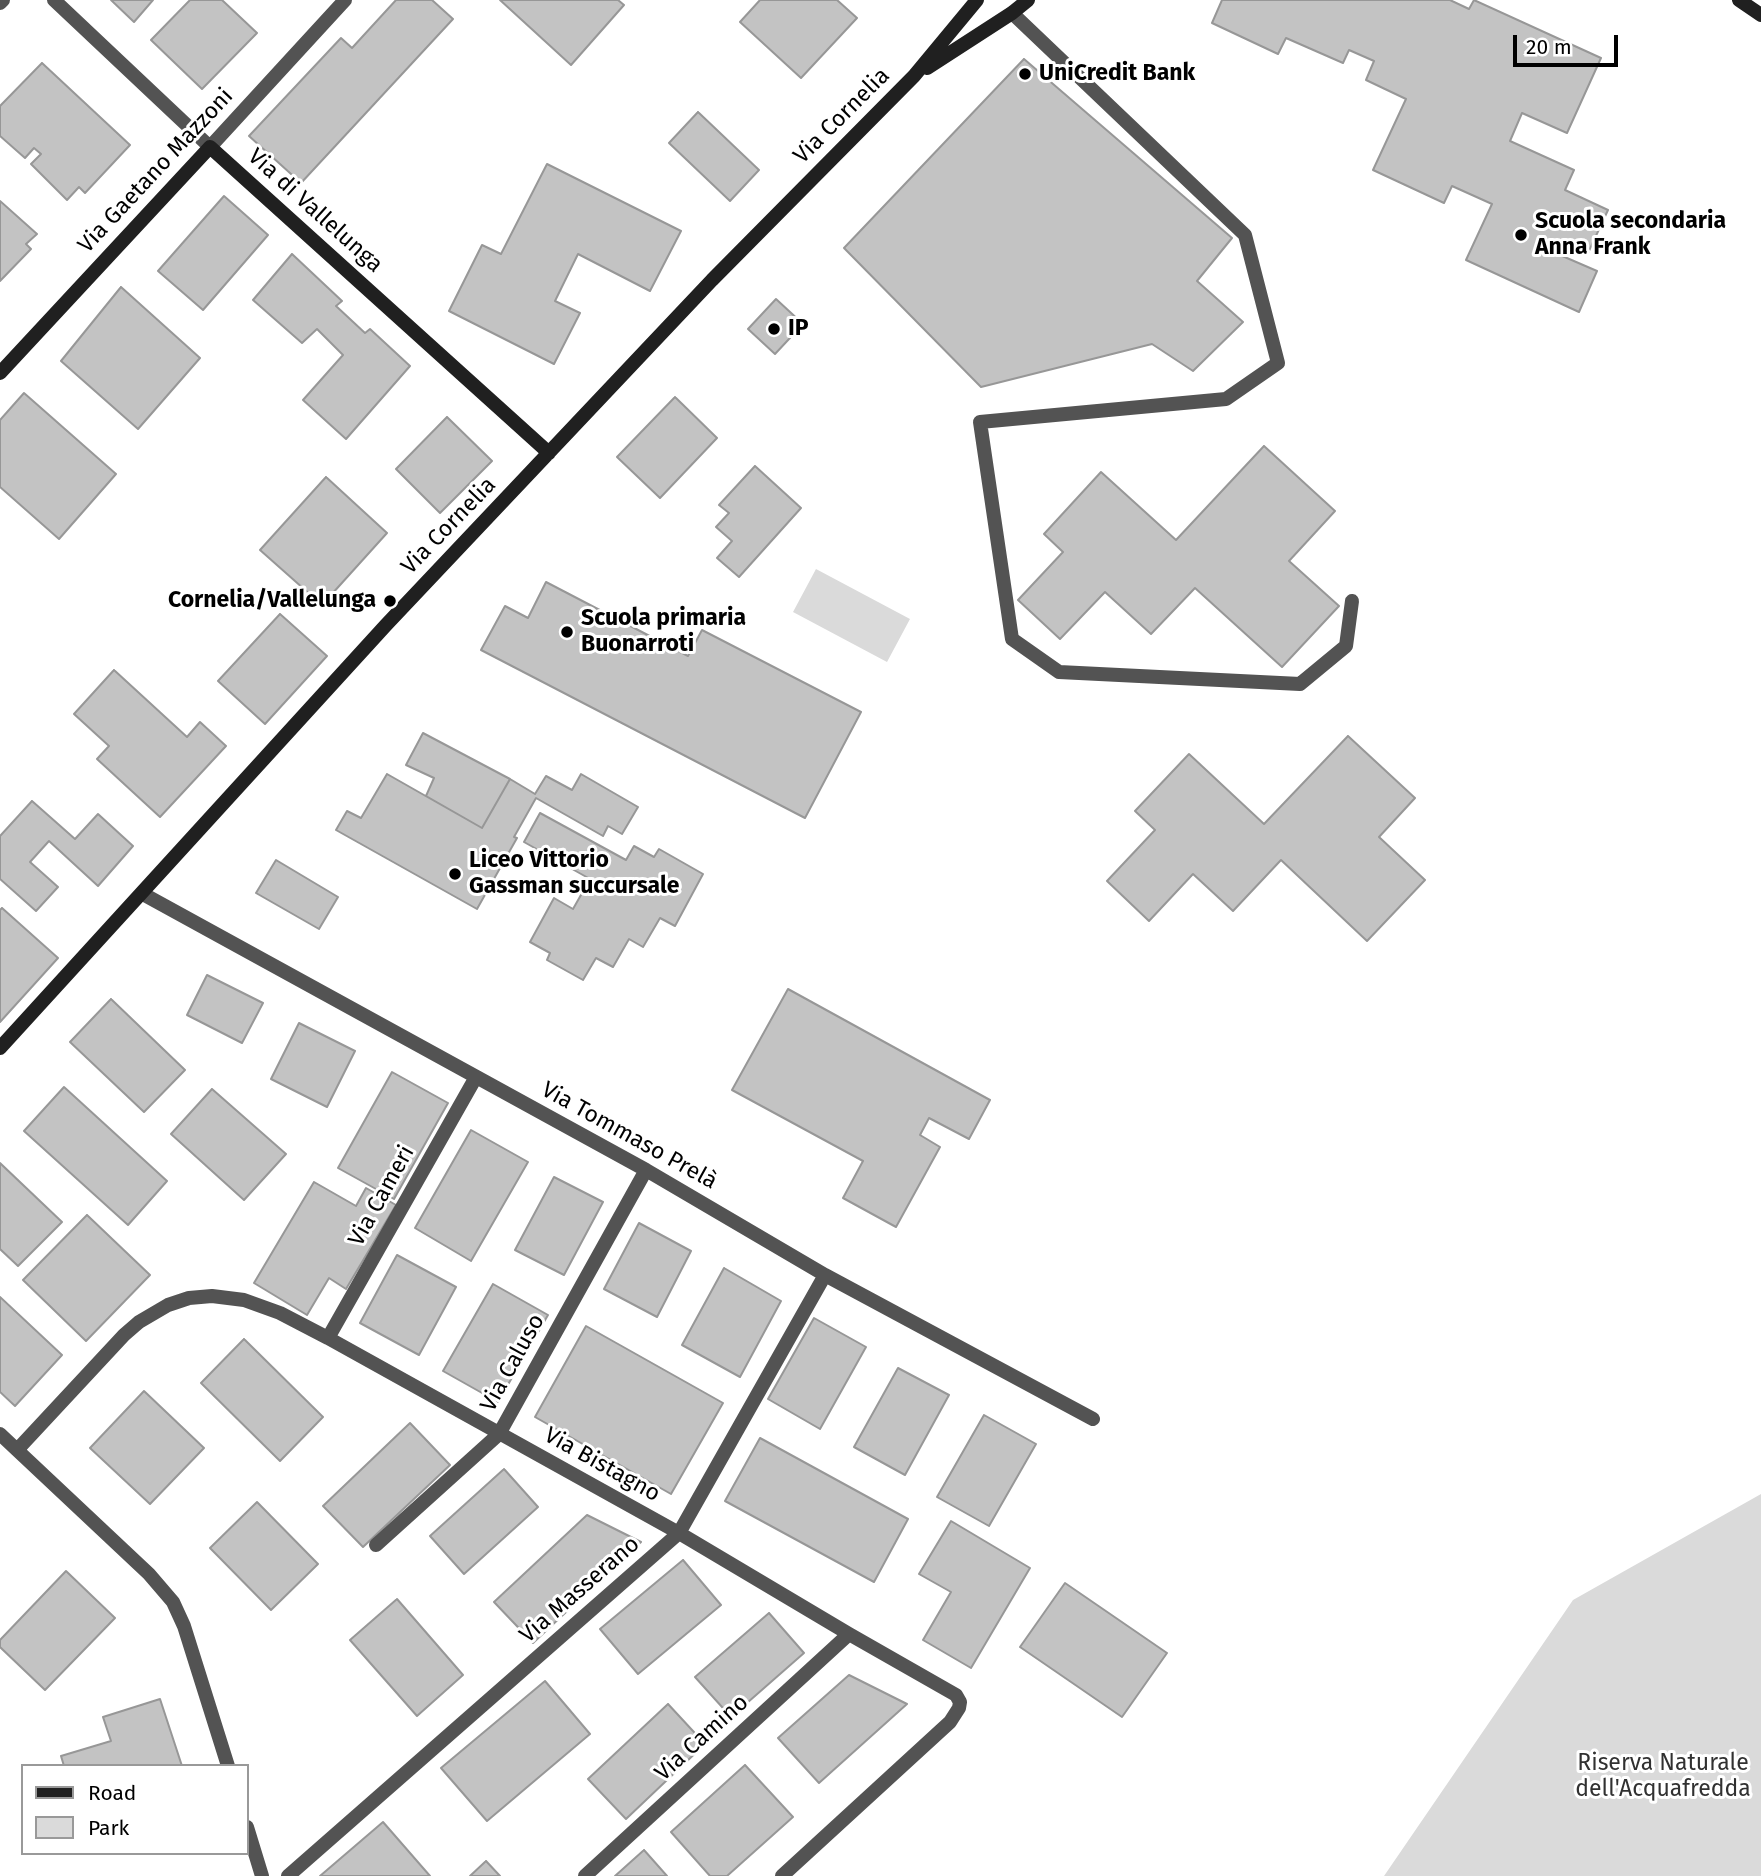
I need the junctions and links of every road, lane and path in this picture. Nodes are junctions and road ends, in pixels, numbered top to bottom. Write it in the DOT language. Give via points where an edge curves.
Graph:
graph roads {
  1 [pos="54,0"];
  2 [pos="345,0"];
  3 [pos="977,0"];
  4 [pos="1028,0"];
  5 [pos="1739,0"];
  6 [pos="1012,13"];
  7 [pos="1761,15"];
  8 [pos="914,76"];
  9 [pos="210,147"];
  10 [pos="0,373"];
  11 [pos="549,453"];
  12 [pos="1352,601"];
  13 [pos="143,894"];
  14 [pos="0,1048"];
  15 [pos="476,1077"];
  16 [pos="646,1170"];
  17 [pos="825,1275"];
  18 [pos="328,1338"];
  19 [pos="1093,1419"];
  20 [pos="0,1434"];
  21 [pos="499,1434"];
  22 [pos="17,1450"];
  23 [pos="679,1533"];
  24 [pos="376,1545"];
  25 [pos="849,1634"];
  26 [pos="227,1764"];
  27 [pos="248,1830"];
  28 [pos="262,1876"];
  29 [pos="288,1876"];
  30 [pos="585,1876"];
  31 [pos="782,1876"];
  1 -- 9 [label="street, Via di Vallelunga"];
  2 -- 9 [label="street, Via Gaetano Mazzoni"];
  3 -- 8 [label="street, Via Cornelia"];
  4 -- 6 [label="street, Via Cornelia"];
  5 -- 7 [label="street"];
  6 -- 8 [label="street, Via Cornelia"];
  6 -- 12 [label="street" via="1245,235 1278,363 1226,399 980,422 1012,639 1059,672 1300,684 1346,646"];
  8 -- 11 [label="street, Via Cornelia"];
  9 -- 10 [label="street, Via Gaetano Mazzoni"];
  9 -- 11 [label="street, Via di Vallelunga"];
  11 -- 13 [label="street, Via Cornelia"];
  13 -- 14 [label="street, Via Cornelia"];
  13 -- 15 [label="street, Via Tommaso Prelà"];
  15 -- 16 [label="street, Via Tommaso Prelà"];
  15 -- 18 [label="street, Via Cameri"];
  16 -- 17 [label="street, Via Tommaso Prelà"];
  16 -- 21 [label="street, Via Caluso"];
  17 -- 19 [label="street, Via Tommaso Prelà"];
  17 -- 23 [label="street, Via Masserano"];
  18 -- 21 [label="street, Via Bistagno"];
  18 -- 22 [label="street, Via Bistagno" via="244,1300 212,1296 178,1301 124,1335"];
  20 -- 22 [label="street"];
  21 -- 23 [label="street, Via Bistagno"];
  21 -- 24 [label="street, Via Caluso"];
  22 -- 26 [label="street" via="173,1602"];
  23 -- 25 [label="street, Via Bistagno"];
  23 -- 29 [label="street, Via Masserano"];
  25 -- 30 [label="street, Via Camino"];
  25 -- 31 [label="street, Via Bistagno" via="953,1692 959,1698 959,1708 950,1722"];
  27 -- 28 [label="street"];
}
